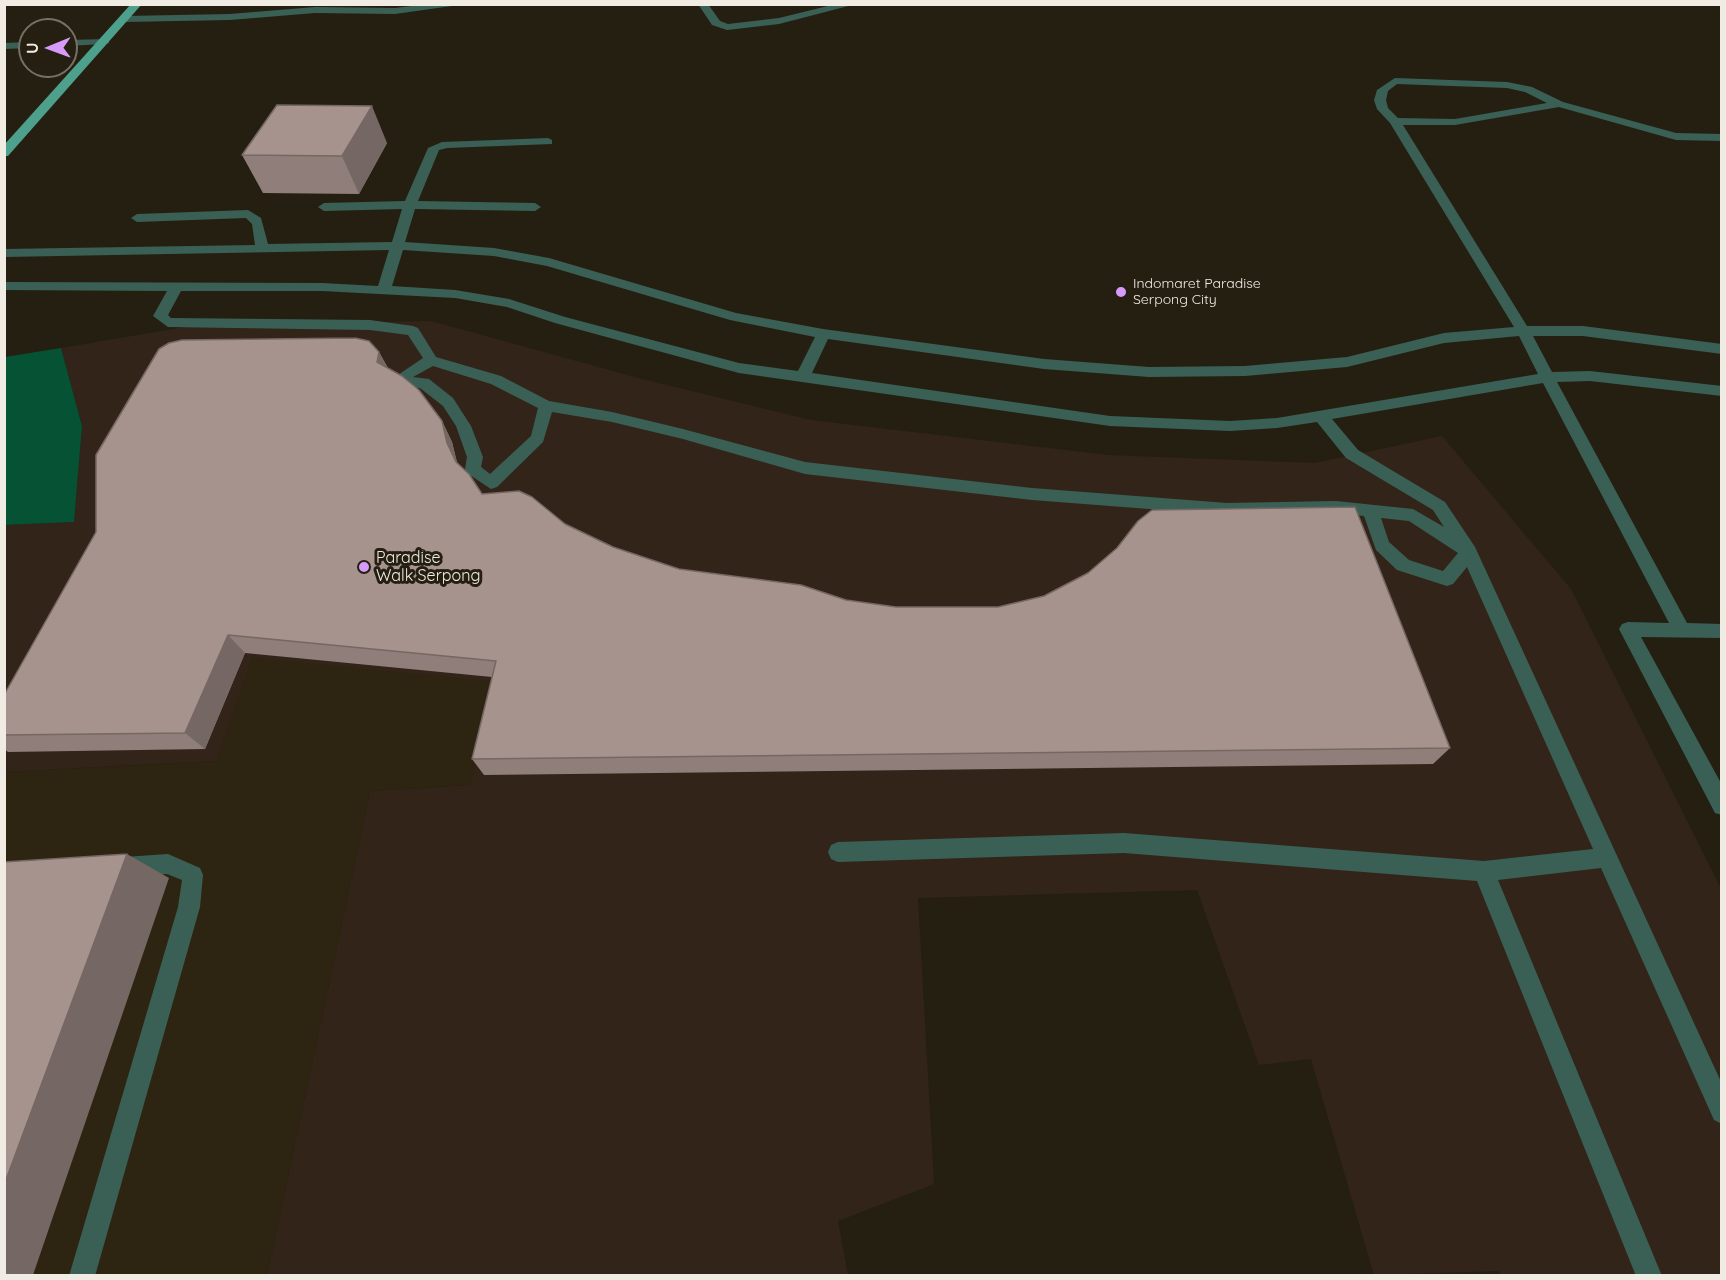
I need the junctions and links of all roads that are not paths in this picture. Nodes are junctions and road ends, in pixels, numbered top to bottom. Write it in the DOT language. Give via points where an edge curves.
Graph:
graph roads {
  1 [pos="137,4"];
  2 [pos="462,4"];
  3 [pos="703,4"];
  4 [pos="851,4"];
  5 [pos="124,19"];
  6 [pos="105,41"];
  7 [pos="78,42"];
  8 [pos="1559,104"];
  9 [pos="1395,121"];
  10 [pos="1722,138"];
  11 [pos="548,142"];
  12 [pos="4,153"];
  13 [pos="410,205"];
  14 [pos="324,207"];
  15 [pos="535,207"];
  16 [pos="137,218"];
  17 [pos="400,246"];
  18 [pos="262,248"];
  19 [pos="4,253"];
  20 [pos="4,286"];
  21 [pos="176,287"];
  22 [pos="384,289"];
  23 [pos="1523,331"];
  24 [pos="823,334"];
  25 [pos="1722,349"];
  26 [pos="431,360"];
  27 [pos="803,377"];
  28 [pos="1548,377"];
  29 [pos="1722,391"];
  30 [pos="546,406"];
  31 [pos="1320,416"];
  32 [pos="1370,511"];
  33 [pos="1469,552"];
  34 [pos="1681,629"];
  35 [pos="1722,631"];
  36 [pos="1722,806"];
  37 [pos="838,852"];
  38 [pos="1606,858"];
  39 [pos="100,870"];
  40 [pos="1484,871"];
  41 [pos="1722,1112"];
  42 [pos="82,1275"];
  43 [pos="1649,1275"];
  1 -- 5 [label="main road"];
  2 -- 5 [label="street" via="395,11 315,10"];
  3 -- 4 [label="street" via="716,23 727,27 779,21"];
  5 -- 6 [label="main road"];
  6 -- 7 [label="street"];
  6 -- 12 [label="main road"];
  8 -- 9 [label="street" via="1455,122"];
  8 -- 9 [label="street" via="1528,89 1507,85 1395,81 1383,90 1380,100"];
  8 -- 10 [label="street" via="1676,136"];
  9 -- 23 [label="street"];
  11 -- 13 [label="street" via="446,144 434,148"];
  13 -- 14 [label="street"];
  13 -- 15 [label="street"];
  13 -- 17 [label="street"];
  16 -- 18 [label="street" via="248,214 258,224"];
  17 -- 18 [label="street"];
  17 -- 22 [label="street"];
  17 -- 24 [label="street" via="494,252 549,262 735,317"];
  18 -- 19 [label="street"];
  20 -- 21 [label="street"];
  21 -- 22 [label="street"];
  21 -- 26 [label="street" via="160,316 168,322 370,325 413,331"];
  22 -- 27 [label="street" via="509,303 739,368"];
  23 -- 24 [label="street" via="1444,338 1347,362 1245,371 1149,372 1044,364"];
  23 -- 25 [label="street" via="1583,331"];
  23 -- 28 [label="street"];
  24 -- 27 [label="street"];
  26 -- 30 [label="street" via="496,380"];
  26 -- 30 [label="street" via="396,381 424,383 448,402 463,426 475,457 474,469 491,483 538,438"];
  27 -- 31 [label="street" via="1110,420 1230,426"];
  28 -- 29 [label="street" via="1590,376"];
  28 -- 31 [label="street"];
  28 -- 34 [label="street"];
  30 -- 32 [label="street" via="612,417 805,468 1044,495 1227,509 1336,507"];
  31 -- 33 [label="street" via="1352,454 1439,506"];
  32 -- 33 [label="street" via="1413,515"];
  32 -- 33 [label="street" via="1382,545 1403,565 1447,579"];
  33 -- 38 [label="street"];
  34 -- 35 [label="street"];
  34 -- 36 [label="street" via="1628,629"];
  37 -- 40 [label="street" via="1124,843"];
  38 -- 40 [label="street"];
  38 -- 41 [label="street"];
  39 -- 42 [label="street" via="168,864 193,875 189,907"];
  40 -- 43 [label="street"];
}
